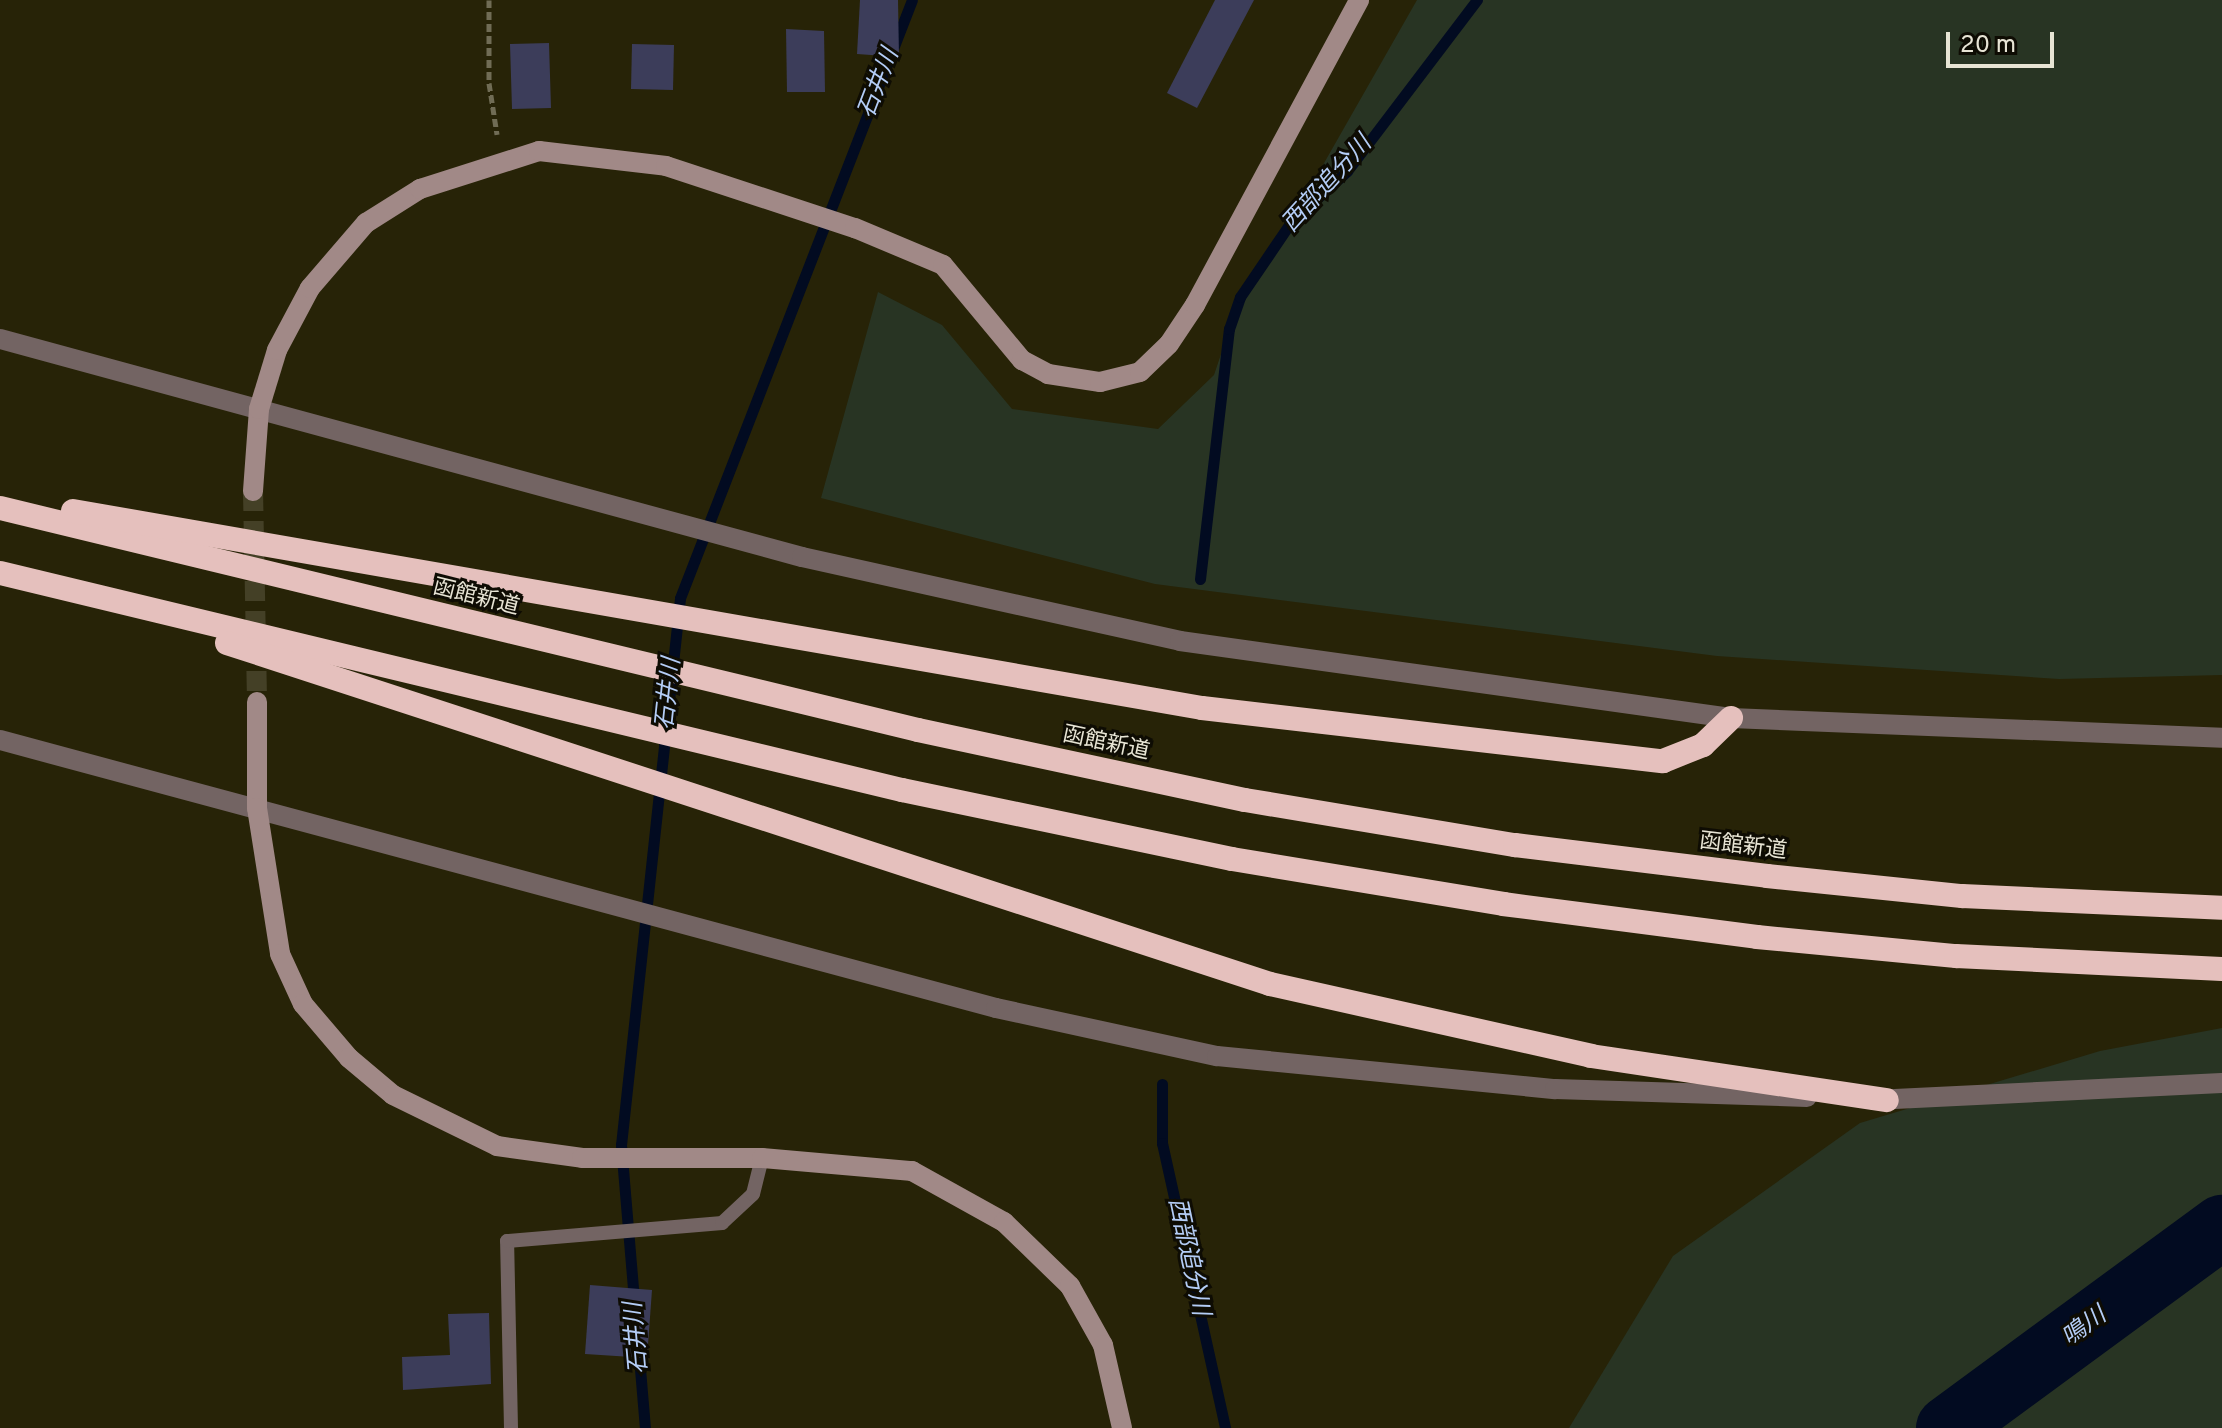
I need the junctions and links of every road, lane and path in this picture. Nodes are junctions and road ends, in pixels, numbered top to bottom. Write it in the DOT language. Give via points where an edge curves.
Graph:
graph roads {
  1 [pos="489,0"];
  2 [pos="1359,0"];
  3 [pos="501,159"];
  4 [pos="0,339"];
  5 [pos="259,409"];
  6 [pos="253,491"];
  7 [pos="0,497"];
  8 [pos="0,508"];
  9 [pos="0,573"];
  10 [pos="69,590"];
  11 [pos="257,702"];
  12 [pos="1731,718"];
  13 [pos="2222,738"];
  14 [pos="0,740"];
  15 [pos="257,808"];
  16 [pos="2222,908"];
  17 [pos="2222,969"];
  18 [pos="2222,1083"];
  19 [pos="1887,1100"];
  20 [pos="762,1158"];
  21 [pos="511,1428"];
  22 [pos="1122,1428"];
  1 -- 3 [label="path" via="489,83"];
  2 -- 3 [label="street" via="1169,344 1140,372 1100,382 1048,374 1022,360 943,265 855,228 619,155 539,151"];
  3 -- 5 [label="street" via="420,189 366,223 310,288 277,350"];
  4 -- 5 [label="street"];
  5 -- 6 [label="street"];
  5 -- 12 [label="street" via="802,557 1164,638"];
  7 -- 12 [label="highway" via="522,594 1202,708 1663,761 1703,745"];
  8 -- 16 [label="highway, 函館新道" via="903,726 1245,800 1515,845 1767,876 1962,896"];
  9 -- 10 [label="highway"];
  10 -- 17 [label="highway" via="887,786 1232,859 1503,904 1757,937 1956,956"];
  10 -- 19 [label="highway" via="1270,984 1591,1056"];
  11 -- 15 [label="street"];
  12 -- 13 [label="street"];
  14 -- 15 [label="street"];
  15 -- 19 [label="street" via="996,1008 1217,1056 1555,1089"];
  15 -- 20 [label="street" via="280,954 303,1004 349,1058 393,1095 497,1146 582,1158"];
  18 -- 19 [label="street"];
  20 -- 21 [label="lane" via="753,1194 722,1223 507,1241"];
  20 -- 22 [label="street" via="912,1171 1004,1222 1070,1286 1103,1345"];
}
